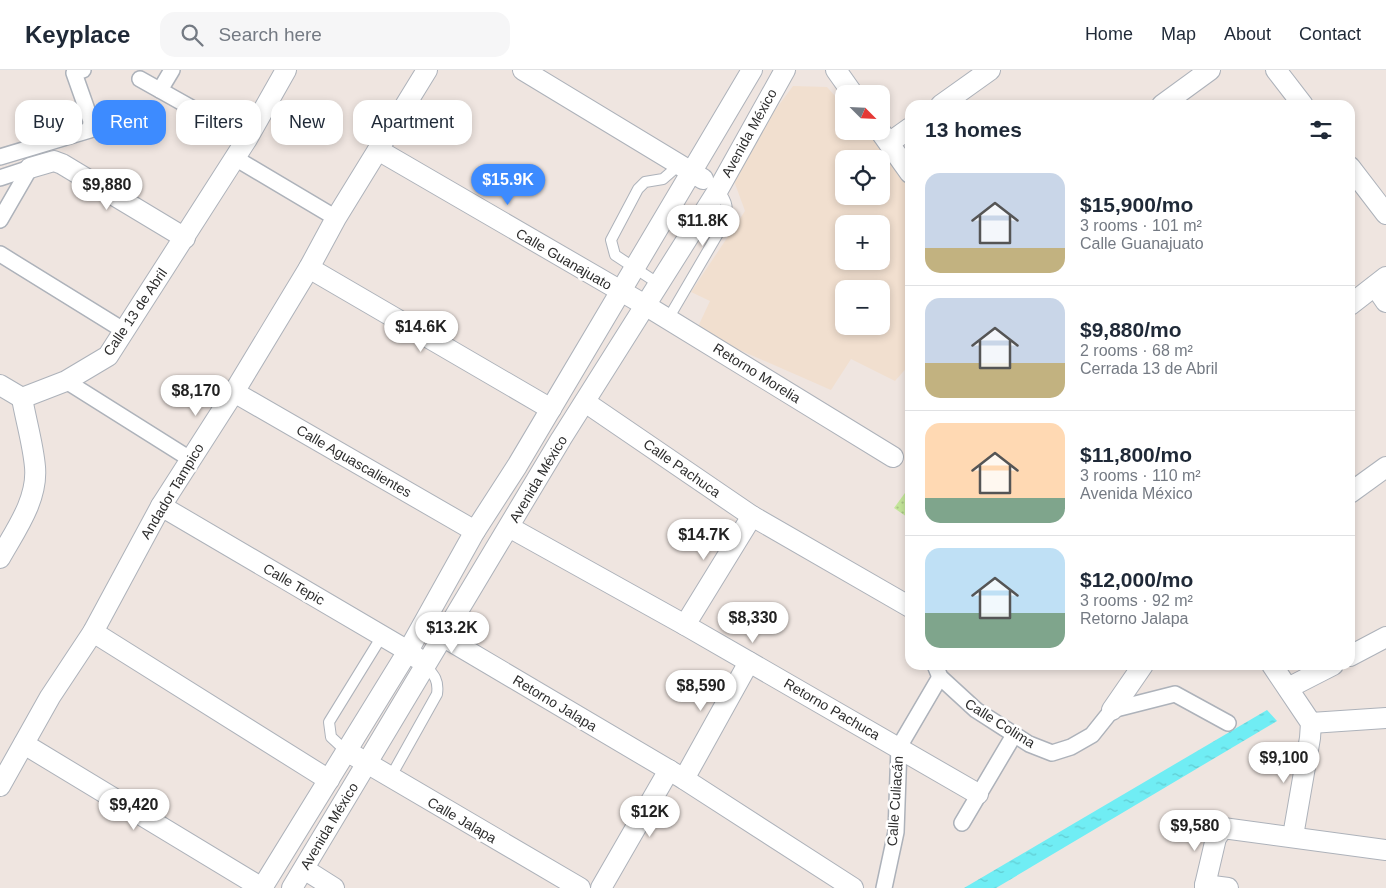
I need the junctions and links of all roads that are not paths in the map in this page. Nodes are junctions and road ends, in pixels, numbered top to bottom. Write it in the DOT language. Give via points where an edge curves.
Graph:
graph roads {
  1 [pos="83,70"];
  2 [pos="172,70"];
  3 [pos="286,70"];
  4 [pos="427,70"];
  5 [pos="523,70"];
  6 [pos="752,70"];
  7 [pos="785,70"];
  8 [pos="836,70"];
  9 [pos="990,70"];
  10 [pos="1210,70"];
  11 [pos="1276,70"];
  12 [pos="140,79"];
  13 [pos="847,85"];
  14 [pos="160,90"];
  15 [pos="178,100"];
  16 [pos="949,100"];
  17 [pos="1169,100"];
  18 [pos="1299,100"];
  19 [pos="261,114"];
  20 [pos="905,130"];
  21 [pos="890,135"];
  22 [pos="886,140"];
  23 [pos="243,145"];
  24 [pos="378,150"];
  25 [pos="0,157"];
  26 [pos="235,158"];
  27 [pos="905,166"];
  28 [pos="30,168"];
  29 [pos="686,169"];
  30 [pos="1355,173"];
  31 [pos="0,178"];
  32 [pos="718,190"];
  33 [pos="1386,214"];
  34 [pos="336,218"];
  35 [pos="0,220"];
  36 [pos="185,238"];
  37 [pos="0,254"];
  38 [pos="309,268"];
  39 [pos="635,269"];
  40 [pos="659,284"];
  41 [pos="1382,288"];
  42 [pos="620,292"];
  43 [pos="1355,302"];
  44 [pos="646,305"];
  45 [pos="668,319"];
  46 [pos="123,330"];
  47 [pos="66,382"];
  48 [pos="0,385"];
  49 [pos="234,392"];
  50 [pos="22,398"];
  51 [pos="585,402"];
  52 [pos="551,409"];
  53 [pos="893,457"];
  54 [pos="190,459"];
  55 [pos="1386,467"];
  56 [pos="1355,489"];
  57 [pos="161,506"];
  58 [pos="752,516"];
  59 [pos="509,527"];
  60 [pos="475,531"];
  61 [pos="0,558"];
  62 [pos="905,604"];
  63 [pos="685,625"];
  64 [pos="93,632"];
  65 [pos="382,636"];
  66 [pos="442,636"];
  67 [pos="1386,637"];
  68 [pos="408,651"];
  69 [pos="1355,653"];
  70 [pos="749,662"];
  71 [pos="425,665"];
  72 [pos="1137,670"];
  73 [pos="1275,670"];
  74 [pos="1329,670"];
  75 [pos="937,671"];
  76 [pos="1299,706"];
  77 [pos="1112,710"];
  78 [pos="1386,718"];
  79 [pos="1228,723"];
  80 [pos="1014,735"];
  81 [pos="24,744"];
  82 [pos="898,747"];
  83 [pos="346,750"];
  84 [pos="366,764"];
  85 [pos="676,774"];
  86 [pos="390,778"];
  87 [pos="329,780"];
  88 [pos="0,786"];
  89 [pos="978,794"];
  90 [pos="962,823"];
  91 [pos="1293,836"];
  92 [pos="1386,850"];
  93 [pos="304,869"];
  94 [pos="1205,886"];
  95 [pos="262,888"];
  96 [pos="292,888"];
  97 [pos="334,888"];
  98 [pos="580,888"];
  99 [pos="601,888"];
  100 [pos="853,888"];
  101 [pos="884,888"];
  102 [pos="1228,888"];
  1 -- 25 [label="street" via="74,73 91,120 90,130"];
  2 -- 14 [label="street"];
  3 -- 19 [label="street, Calle 13 de Abril"];
  4 -- 24 [label="street, Andador Tampico"];
  5 -- 29 [label="street"];
  6 -- 29 [label="street, Avenida México"];
  7 -- 32 [label="street, Avenida México"];
  8 -- 13 [label="street"];
  9 -- 16 [label="street"];
  10 -- 17 [label="street"];
  11 -- 18 [label="street"];
  12 -- 14 [label="street"];
  14 -- 15 [label="street"];
  20 -- 21 [label="street"];
  22 -- 27 [label="street"];
  23 -- 26 [label="street, Calle 13 de Abril"];
  24 -- 34 [label="street, Andador Tampico"];
  24 -- 42 [label="street, Calle Guanajuato"];
  26 -- 34 [label="street"];
  26 -- 36 [label="street, Calle 13 de Abril"];
  28 -- 31 [label="street"];
  28 -- 35 [label="street"];
  28 -- 36 [label="street" via="54,161 62,164"];
  29 -- 32 [label="street"];
  29 -- 39 [label="street, Avenida México"];
  29 -- 39 [label="lane" via="663,179 645,182 611,240 615,255"];
  30 -- 33 [label="street"];
  32 -- 40 [label="street, Avenida México"];
  32 -- 45 [label="lane" via="728,207 724,225"];
  34 -- 38 [label="street, Andador Tampico"];
  36 -- 46 [label="street, Calle 13 de Abril"];
  37 -- 46 [label="street"];
  38 -- 49 [label="street, Andador Tampico"];
  38 -- 52 [label="street"];
  39 -- 40 [label="lane"];
  39 -- 42 [label="street, Avenida México"];
  40 -- 44 [label="street, Avenida México"];
  41 -- 43 [label="street"];
  42 -- 44 [label="street, Retorno Morelia"];
  42 -- 52 [label="street, Avenida México"];
  44 -- 45 [label="street, Retorno Morelia"];
  44 -- 51 [label="street, Avenida México"];
  45 -- 53 [label="street, Retorno Morelia"];
  46 -- 47 [label="street, Calle 13 de Abril" via="108,356"];
  47 -- 50 [label="street, Calle 13 de Abril"];
  47 -- 54 [label="street"];
  48 -- 50 [label="street"];
  49 -- 54 [label="street, Andador Tampico"];
  49 -- 60 [label="street, Calle Aguascalientes"];
  50 -- 61 [label="street" via="35,469 34,484 24,517"];
  51 -- 58 [label="street, Calle Pachuca"];
  51 -- 59 [label="street, Avenida México"];
  52 -- 60 [label="street, Avenida México"];
  54 -- 57 [label="street, Andador Tampico"];
  55 -- 56 [label="street"];
  57 -- 64 [label="street, Andador Tampico"];
  57 -- 65 [label="street, Calle Tepic"];
  58 -- 62 [label="street, Calle Pachuca"];
  58 -- 63 [label="street"];
  59 -- 63 [label="street, Retorno Pachuca"];
  59 -- 66 [label="street, Avenida México"];
  60 -- 68 [label="street, Avenida México"];
  63 -- 70 [label="street, Retorno Pachuca"];
  64 -- 81 [label="street, Andador Tampico" via="50,697"];
  64 -- 87 [label="street"];
  65 -- 68 [label="street, Calle Tepic"];
  65 -- 83 [label="lane" via="329,722 331,737"];
  66 -- 71 [label="street, Avenida México"];
  66 -- 85 [label="street, Retorno Jalapa"];
  67 -- 69 [label="street"];
  68 -- 71 [label="street, Calle Tepic"];
  68 -- 83 [label="street, Avenida México"];
  70 -- 82 [label="street, Retorno Pachuca"];
  70 -- 85 [label="street"];
  71 -- 84 [label="street, Avenida México"];
  71 -- 86 [label="lane" via="436,678 437,694"];
  72 -- 77 [label="street"];
  73 -- 76 [label="street"];
  74 -- 76 [label="street"];
  75 -- 80 [label="street, Calle Colima" via="976,710"];
  75 -- 82 [label="street, Calle Culiacán"];
  76 -- 78 [label="street"];
  76 -- 91 [label="street" via="1310,738"];
  77 -- 79 [label="street" via="1175,694"];
  77 -- 80 [label="street, Calle Colima" via="1092,735 1052,753"];
  80 -- 89 [label="street"];
  81 -- 88 [label="street, Andador Tampico"];
  81 -- 95 [label="street"];
  82 -- 89 [label="street, Retorno Pachuca"];
  82 -- 101 [label="street, Calle Culiacán" via="896,832"];
  83 -- 84 [label="street, Calle Jalapa"];
  83 -- 87 [label="street, Avenida México"];
  84 -- 86 [label="street, Calle Jalapa"];
  84 -- 93 [label="street, Avenida México"];
  85 -- 99 [label="street"];
  85 -- 100 [label="street, Retorno Jalapa"];
  86 -- 98 [label="street, Calle Jalapa"];
  87 -- 95 [label="street, Avenida México"];
  89 -- 90 [label="street"];
  91 -- 92 [label="street"];
  91 -- 94 [label="street" via="1223,828"];
  93 -- 96 [label="street, Avenida México"];
  93 -- 97 [label="street"];
  94 -- 102 [label="street"];
}
